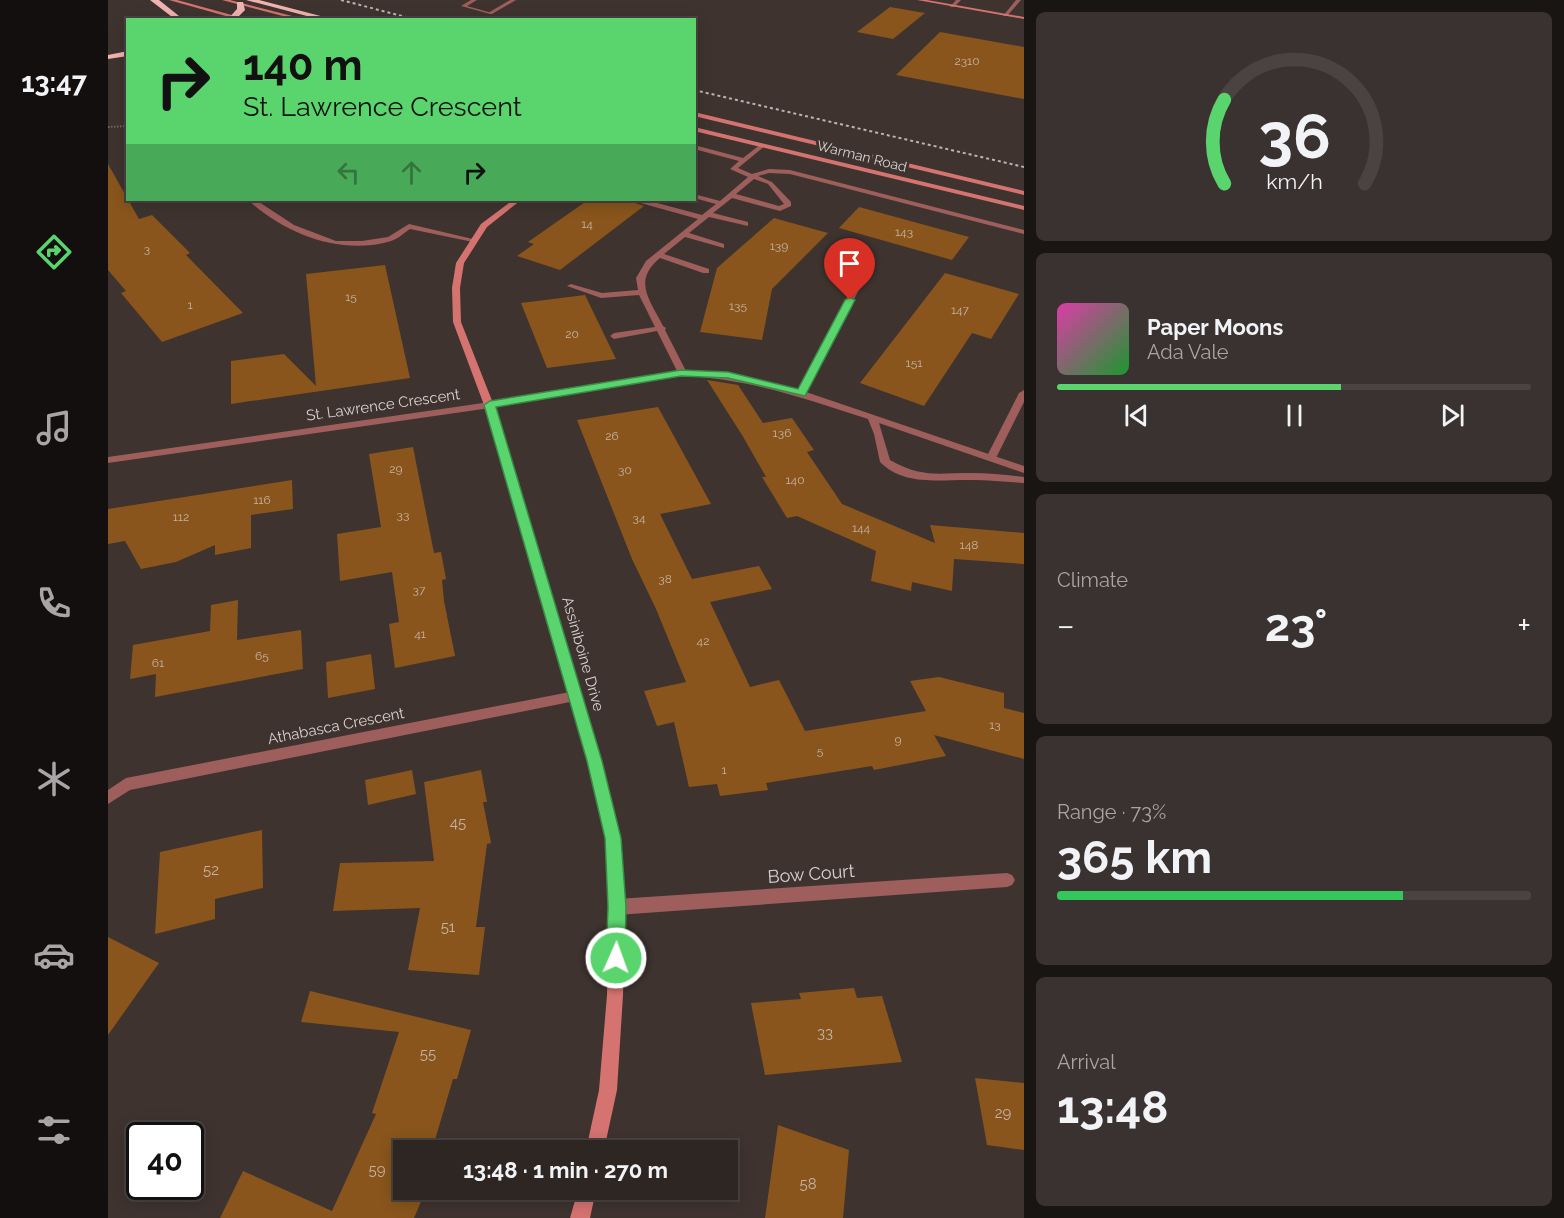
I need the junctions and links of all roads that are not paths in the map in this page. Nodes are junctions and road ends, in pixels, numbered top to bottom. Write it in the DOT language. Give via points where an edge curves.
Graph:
graph roads {
  1 [pos="154,0"];
  2 [pos="171,0"];
  3 [pos="224,0"];
  4 [pos="250,0"];
  5 [pos="475,0"];
  6 [pos="514,0"];
  7 [pos="919,0"];
  8 [pos="959,0"];
  9 [pos="1020,0"];
  10 [pos="240,4"];
  11 [pos="952,6"];
  12 [pos="1005,15"];
  13 [pos="178,18"];
  14 [pos="233,18"];
  15 [pos="298,18"];
  16 [pos="325,18"];
  17 [pos="1024,18"];
  18 [pos="126,53"];
  19 [pos="108,57"];
  20 [pos="126,63"];
  21 [pos="108,66"];
  22 [pos="696,114"];
  23 [pos="696,129"];
  24 [pos="763,145"];
  25 [pos="696,148"];
  26 [pos="744,160"];
  27 [pos="753,177"];
  28 [pos="1024,193"];
  29 [pos="731,195"];
  30 [pos="696,197"];
  31 [pos="253,201"];
  32 [pos="516,201"];
  33 [pos="644,201"];
  34 [pos="721,203"];
  35 [pos="1024,208"];
  36 [pos="705,216"];
  37 [pos="745,224"];
  38 [pos="1024,232"];
  39 [pos="684,234"];
  40 [pos="473,240"];
  41 [pos="721,246"];
  42 [pos="658,255"];
  43 [pos="706,271"];
  44 [pos="859,282"];
  45 [pos="571,286"];
  46 [pos="642,292"];
  47 [pos="662,328"];
  48 [pos="614,336"];
  49 [pos="681,373"];
  50 [pos="801,393"];
  51 [pos="1024,393"];
  52 [pos="490,405"];
  53 [pos="872,417"];
  54 [pos="991,458"];
  55 [pos="108,460"];
  56 [pos="1024,470"];
  57 [pos="1024,480"];
  58 [pos="575,696"];
  59 [pos="108,798"];
  60 [pos="1007,880"];
  61 [pos="617,907"];
  62 [pos="597,1140"];
  63 [pos="584,1200"];
  64 [pos="580,1218"];
  1 -- 13 [label="highway"];
  2 -- 14 [label="main road"];
  3 -- 10 [label="main road"];
  4 -- 16 [label="highway"];
  5 -- 6 [label="street" via="463,6 490,14"];
  7 -- 11 [label="main road"];
  8 -- 11 [label="street"];
  9 -- 12 [label="street"];
  10 -- 14 [label="highway" via="241,10"];
  10 -- 15 [label="main road"];
  11 -- 12 [label="main road"];
  12 -- 17 [label="main road"];
  18 -- 19 [label="highway"];
  20 -- 21 [label="highway"];
  22 -- 28 [label="main road, Warman Road"];
  23 -- 24 [label="main road, Warman Road"];
  24 -- 26 [label="street"];
  24 -- 35 [label="main road, Warman Road"];
  25 -- 26 [label="street"];
  26 -- 27 [label="street" via="733,170"];
  27 -- 29 [label="street"];
  27 -- 29 [label="street" via="770,183 788,204 780,209"];
  27 -- 38 [label="street" via="769,171 790,172"];
  29 -- 34 [label="street"];
  30 -- 34 [label="street"];
  31 -- 40 [label="street" via="291,227 335,243 390,239 409,226"];
  32 -- 40 [label="main road, Assiniboine Drive"];
  33 -- 36 [label="street"];
  34 -- 36 [label="street"];
  36 -- 37 [label="street"];
  36 -- 39 [label="street"];
  39 -- 41 [label="street"];
  39 -- 42 [label="street"];
  40 -- 52 [label="main road, Assiniboine Drive" via="460,263 457,322"];
  42 -- 43 [label="street"];
  42 -- 46 [label="street" via="640,278"];
  44 -- 50 [label="street"];
  45 -- 46 [label="street" via="601,296"];
  46 -- 47 [label="street"];
  47 -- 48 [label="street"];
  47 -- 49 [label="street"];
  49 -- 50 [label="street, St. Lawrence Crescent" via="736,376"];
  49 -- 52 [label="street, St. Lawrence Crescent"];
  50 -- 53 [label="street, St. Lawrence Crescent"];
  51 -- 54 [label="street"];
  52 -- 55 [label="street, St. Lawrence Crescent"];
  52 -- 58 [label="main road, Assiniboine Drive"];
  53 -- 54 [label="street, St. Lawrence Crescent"];
  53 -- 57 [label="street" via="885,462 903,472 926,478"];
  54 -- 56 [label="street, St. Lawrence Crescent"];
  58 -- 59 [label="street, Athabasca Crescent" via="126,784"];
  58 -- 61 [label="main road, Assiniboine Drive" via="613,838"];
  60 -- 61 [label="street, Bow Court"];
  61 -- 62 [label="main road, Assiniboine Drive" via="608,1090"];
  63 -- 64 [label="main road"];
}
